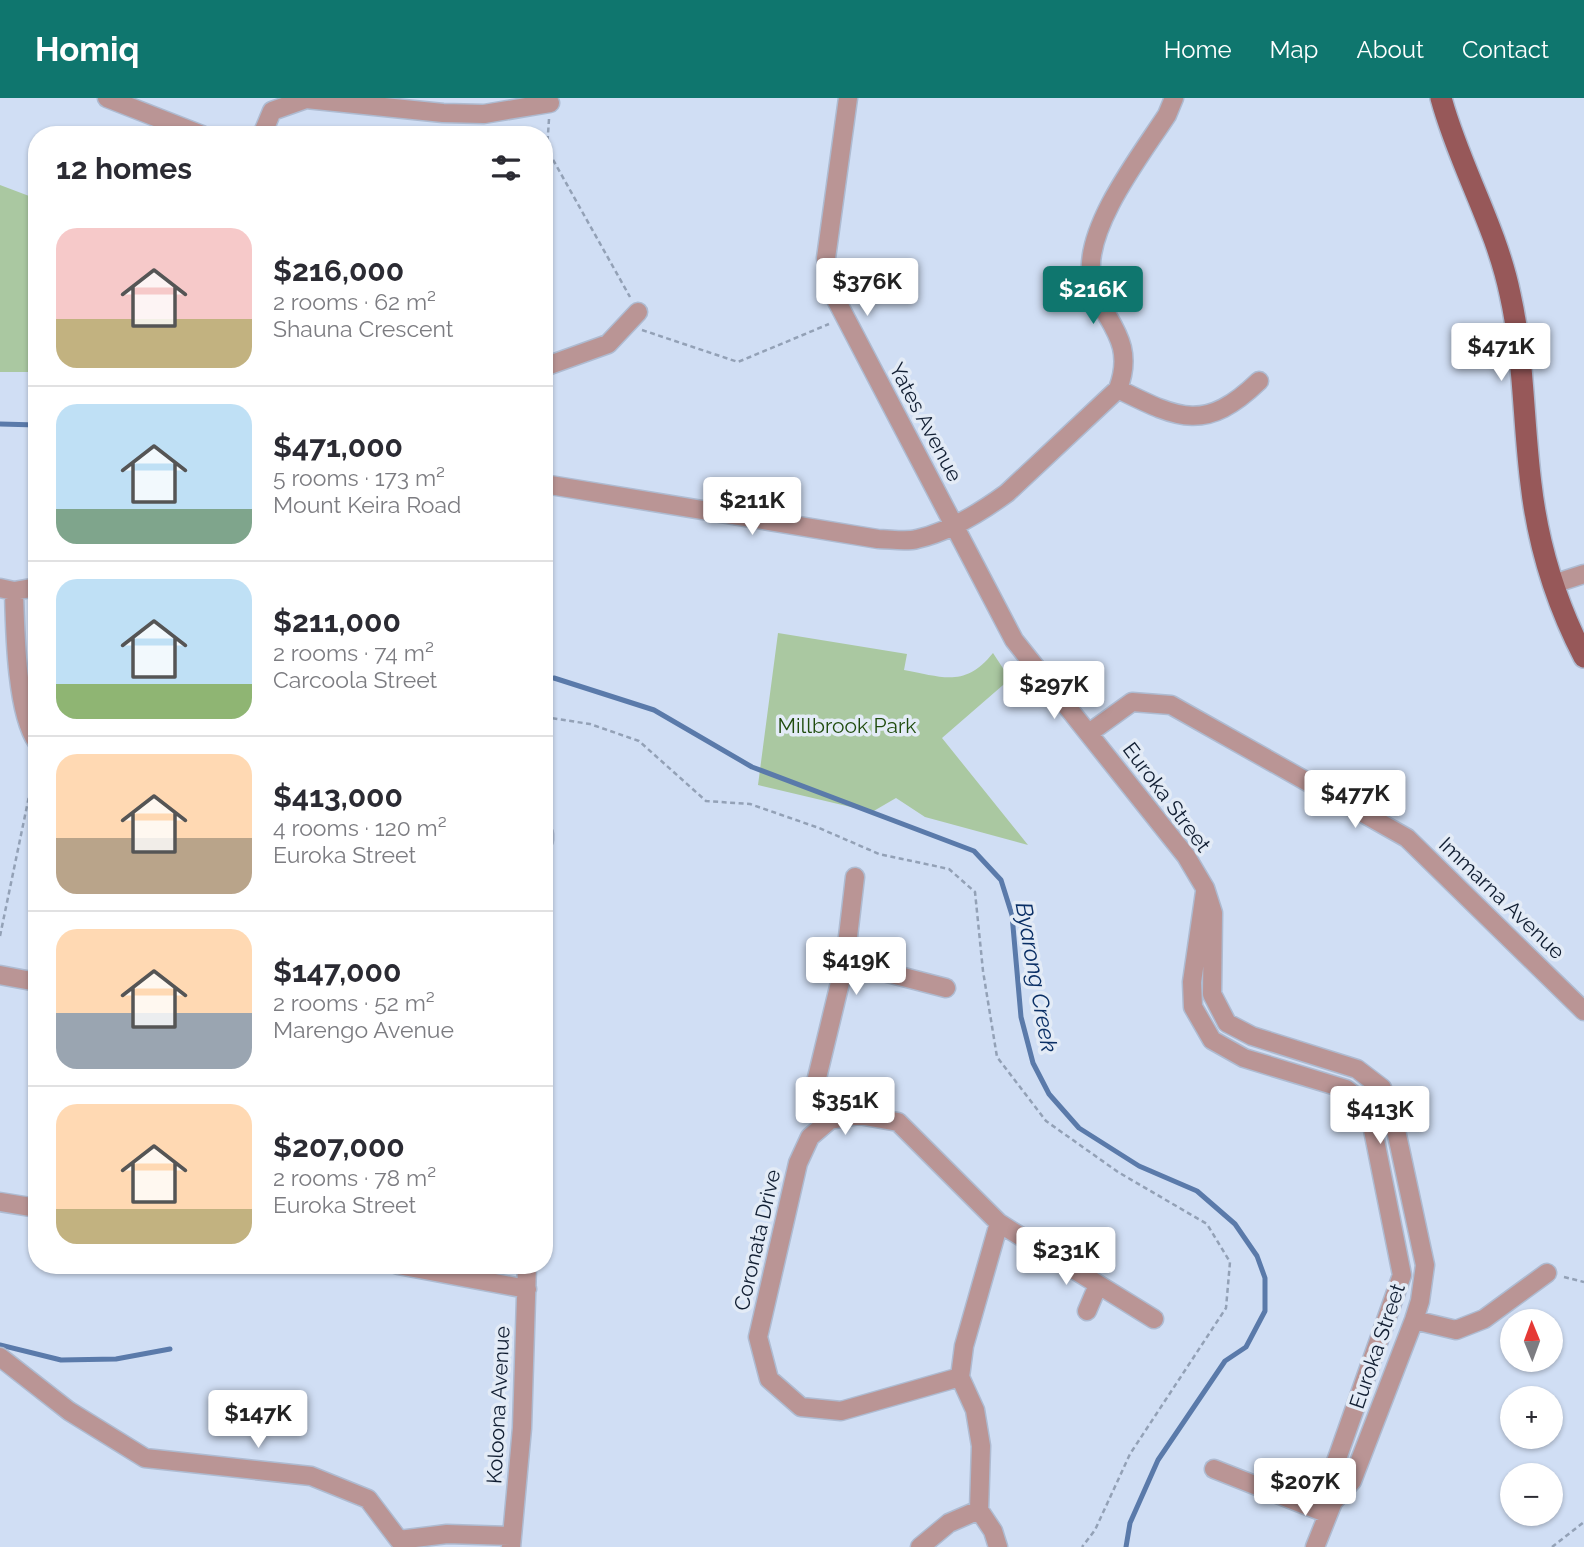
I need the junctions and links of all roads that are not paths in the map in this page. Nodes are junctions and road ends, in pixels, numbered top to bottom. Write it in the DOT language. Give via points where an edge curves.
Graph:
graph roads {
  1 [pos="107,98"];
  2 [pos="848,98"];
  3 [pos="1174,98"];
  4 [pos="1441,98"];
  5 [pos="550,103"];
  6 [pos="179,126"];
  7 [pos="266,126"];
  8 [pos="632,319"];
  9 [pos="553,364"];
  10 [pos="1259,381"];
  11 [pos="1118,389"];
  12 [pos="553,485"];
  13 [pos="954,524"];
  14 [pos="1584,574"];
  15 [pos="1553,584"];
  16 [pos="28,588"];
  17 [pos="7,589"];
  18 [pos="1584,657"];
  19 [pos="28,722"];
  20 [pos="1089,733"];
  21 [pos="855,877"];
  22 [pos="1205,888"];
  23 [pos="845,962"];
  24 [pos="0,975"];
  25 [pos="28,980"];
  26 [pos="946,988"];
  27 [pos="1584,1011"];
  28 [pos="830,1120"];
  29 [pos="0,1202"];
  30 [pos="28,1207"];
  31 [pos="999,1223"];
  32 [pos="1547,1273"];
  33 [pos="446,1274"];
  34 [pos="527,1274"];
  35 [pos="1098,1285"];
  36 [pos="527,1289"];
  37 [pos="1087,1311"];
  38 [pos="1154,1320"];
  39 [pos="1414,1320"];
  40 [pos="0,1357"];
  41 [pos="960,1377"];
  42 [pos="1214,1469"];
  43 [pos="1330,1508"];
  44 [pos="979,1510"];
  45 [pos="511,1541"];
  46 [pos="394,1544"];
  47 [pos="919,1547"];
  48 [pos="998,1547"];
  49 [pos="1315,1547"];
  1 -- 6 [label="street"];
  2 -- 13 [label="street, Yates Avenue" via="827,258 831,290"];
  3 -- 11 [label="street" via="1093,243 1093,286 1120,339 1124,368"];
  4 -- 15 [label="main road" via="1511,295 1530,484"];
  5 -- 7 [label="street" via="484,114 306,99 272,111"];
  8 -- 9 [label="street" via="608,344"];
  10 -- 11 [label="street" via="1228,406 1198,416 1171,414"];
  11 -- 13 [label="street" via="1007,493"];
  12 -- 13 [label="street" via="878,539 916,540"];
  13 -- 20 [label="street, Euroka Street" via="1014,640"];
  14 -- 15 [label="street"];
  15 -- 18 [label="main road"];
  16 -- 17 [label="street"];
  17 -- 19 [label="street"];
  20 -- 22 [label="street, Euroka Street" via="1186,856"];
  20 -- 27 [label="street, Immarna Avenue" via="1132,702 1171,705 1209,725 1407,838"];
  21 -- 23 [label="street"];
  22 -- 39 [label="street, Euroka Street" via="1213,913 1212,994 1227,1023 1252,1036 1357,1069 1382,1088 1394,1121 1425,1265"];
  22 -- 43 [label="street, Euroka Street" via="1192,982 1193,1007 1212,1040 1244,1058 1346,1089 1365,1104 1373,1130 1402,1275 1333,1470"];
  23 -- 26 [label="street"];
  23 -- 28 [label="street" via="816,1083"];
  24 -- 25 [label="street"];
  28 -- 31 [label="street" via="859,1115 898,1122"];
  28 -- 41 [label="street, Coronata Drive" via="810,1137 798,1163 758,1337 769,1379 801,1406 841,1411"];
  29 -- 30 [label="street"];
  31 -- 35 [label="street"];
  31 -- 41 [label="street" via="964,1346"];
  32 -- 39 [label="street" via="1484,1319 1456,1330"];
  33 -- 36 [label="street"];
  34 -- 36 [label="street, Koloona Avenue"];
  35 -- 37 [label="street"];
  35 -- 38 [label="street"];
  36 -- 45 [label="street, Koloona Avenue" via="522,1428"];
  39 -- 43 [label="street, Euroka Street" via="1352,1481"];
  40 -- 46 [label="street" via="69,1411 145,1458 311,1476 369,1499"];
  41 -- 44 [label="street" via="975,1410 981,1446"];
  42 -- 43 [label="street"];
  43 -- 49 [label="street, Euroka Street"];
  44 -- 47 [label="street" via="949,1523"];
  44 -- 48 [label="street"];
  45 -- 46 [label="street" via="447,1534"];
}
